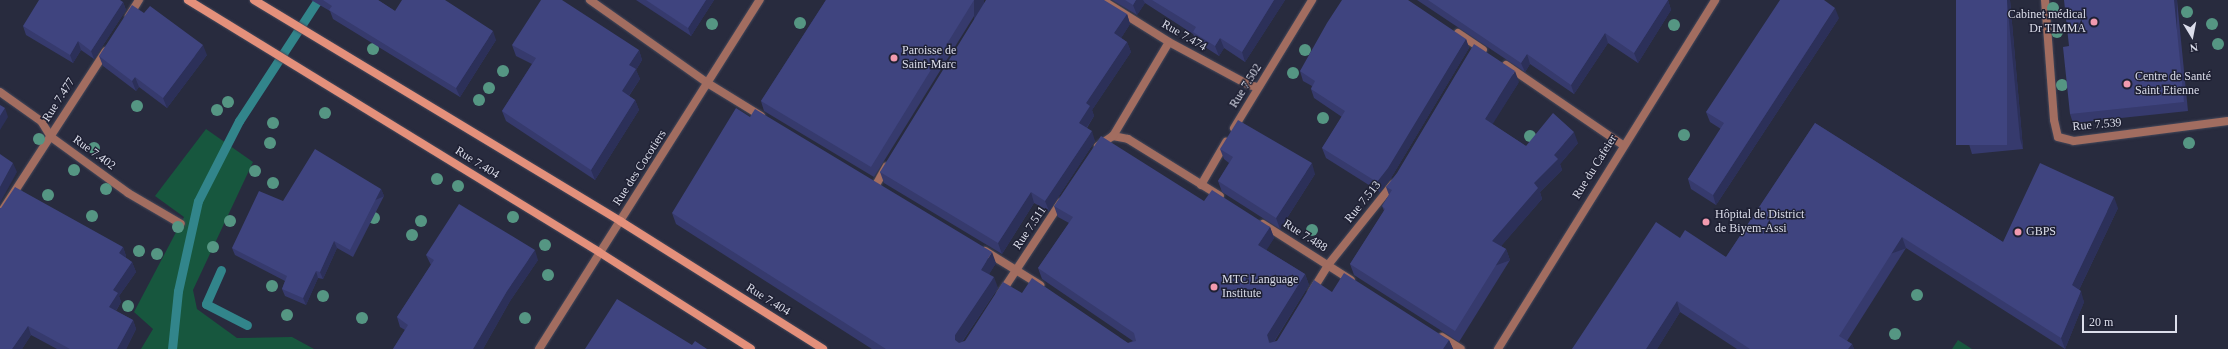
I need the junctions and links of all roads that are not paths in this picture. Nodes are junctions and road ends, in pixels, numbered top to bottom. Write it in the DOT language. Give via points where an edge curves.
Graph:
graph roads {
  1 [pos="139,0"];
  2 [pos="188,0"];
  3 [pos="254,0"];
  4 [pos="590,0"];
  5 [pos="760,0"];
  6 [pos="1102,0"];
  7 [pos="1312,0"];
  8 [pos="1715,0"];
  9 [pos="2045,0"];
  10 [pos="123,25"];
  11 [pos="1452,29"];
  12 [pos="1169,42"];
  13 [pos="111,43"];
  14 [pos="709,84"];
  15 [pos="1257,87"];
  16 [pos="0,92"];
  17 [pos="769,120"];
  18 [pos="2228,121"];
  19 [pos="1113,136"];
  20 [pos="51,137"];
  21 [pos="1623,145"];
  22 [pos="1095,151"];
  23 [pos="892,158"];
  24 [pos="1400,174"];
  25 [pos="876,185"];
  26 [pos="1201,185"];
  27 [pos="1064,197"];
  28 [pos="1228,202"];
  29 [pos="0,214"];
  30 [pos="1255,218"];
  31 [pos="620,221"];
  32 [pos="181,224"];
  33 [pos="976,245"];
  34 [pos="598,252"];
  35 [pos="1328,265"];
  36 [pos="1017,269"];
  37 [pos="1360,285"];
  38 [pos="1050,292"];
  39 [pos="1308,297"];
  40 [pos="994,302"];
  41 [pos="1436,334"];
  42 [pos="539,349"];
  43 [pos="751,349"];
  44 [pos="823,349"];
  45 [pos="1461,349"];
  46 [pos="1498,349"];
  1 -- 10 [label="street"];
  2 -- 34 [label="main road, Rue 7.404"];
  3 -- 31 [label="main road, Rue 7.404"];
  4 -- 14 [label="street"];
  5 -- 14 [label="street, Rue des Cocotiers"];
  6 -- 12 [label="street, Rue 7.474"];
  7 -- 15 [label="street, Rue 7.502" via="1264,80"];
  8 -- 21 [label="street, Rue du Cafeier"];
  9 -- 18 [label="street, Rue 7.539" via="2054,120 2058,137 2074,141"];
  11 -- 21 [label="street" via="1475,50 1493,57"];
  12 -- 15 [label="street, Rue 7.474" via="1248,86"];
  12 -- 19 [label="street"];
  13 -- 20 [label="street, Rue 7.477"];
  14 -- 17 [label="street"];
  14 -- 31 [label="street, Rue des Cocotiers"];
  15 -- 26 [label="street, Rue 7.502"];
  16 -- 20 [label="street, Rue 7.402" via="41,121"];
  19 -- 22 [label="street" via="1099,145"];
  19 -- 26 [label="street" via="1128,139"];
  20 -- 29 [label="street, Rue 7.477" via="25,172"];
  20 -- 32 [label="street, Rue 7.402" via="128,193"];
  21 -- 46 [label="street, Rue du Cafeier"];
  23 -- 25 [label="street"];
  24 -- 35 [label="street, Rue 7.513"];
  26 -- 28 [label="street"];
  27 -- 36 [label="street, Rue 7.511"];
  30 -- 35 [label="street, Rue 7.488"];
  31 -- 34 [label="street, Rue des Cocotiers"];
  31 -- 44 [label="main road, Rue 7.404"];
  33 -- 36 [label="street"];
  34 -- 42 [label="street, Rue des Cocotiers"];
  34 -- 43 [label="main road, Rue 7.404"];
  35 -- 37 [label="street, Rue 7.488"];
  35 -- 39 [label="street, Rue 7.513"];
  36 -- 38 [label="street"];
  36 -- 40 [label="street, Rue 7.511"];
  41 -- 45 [label="street"];
}
